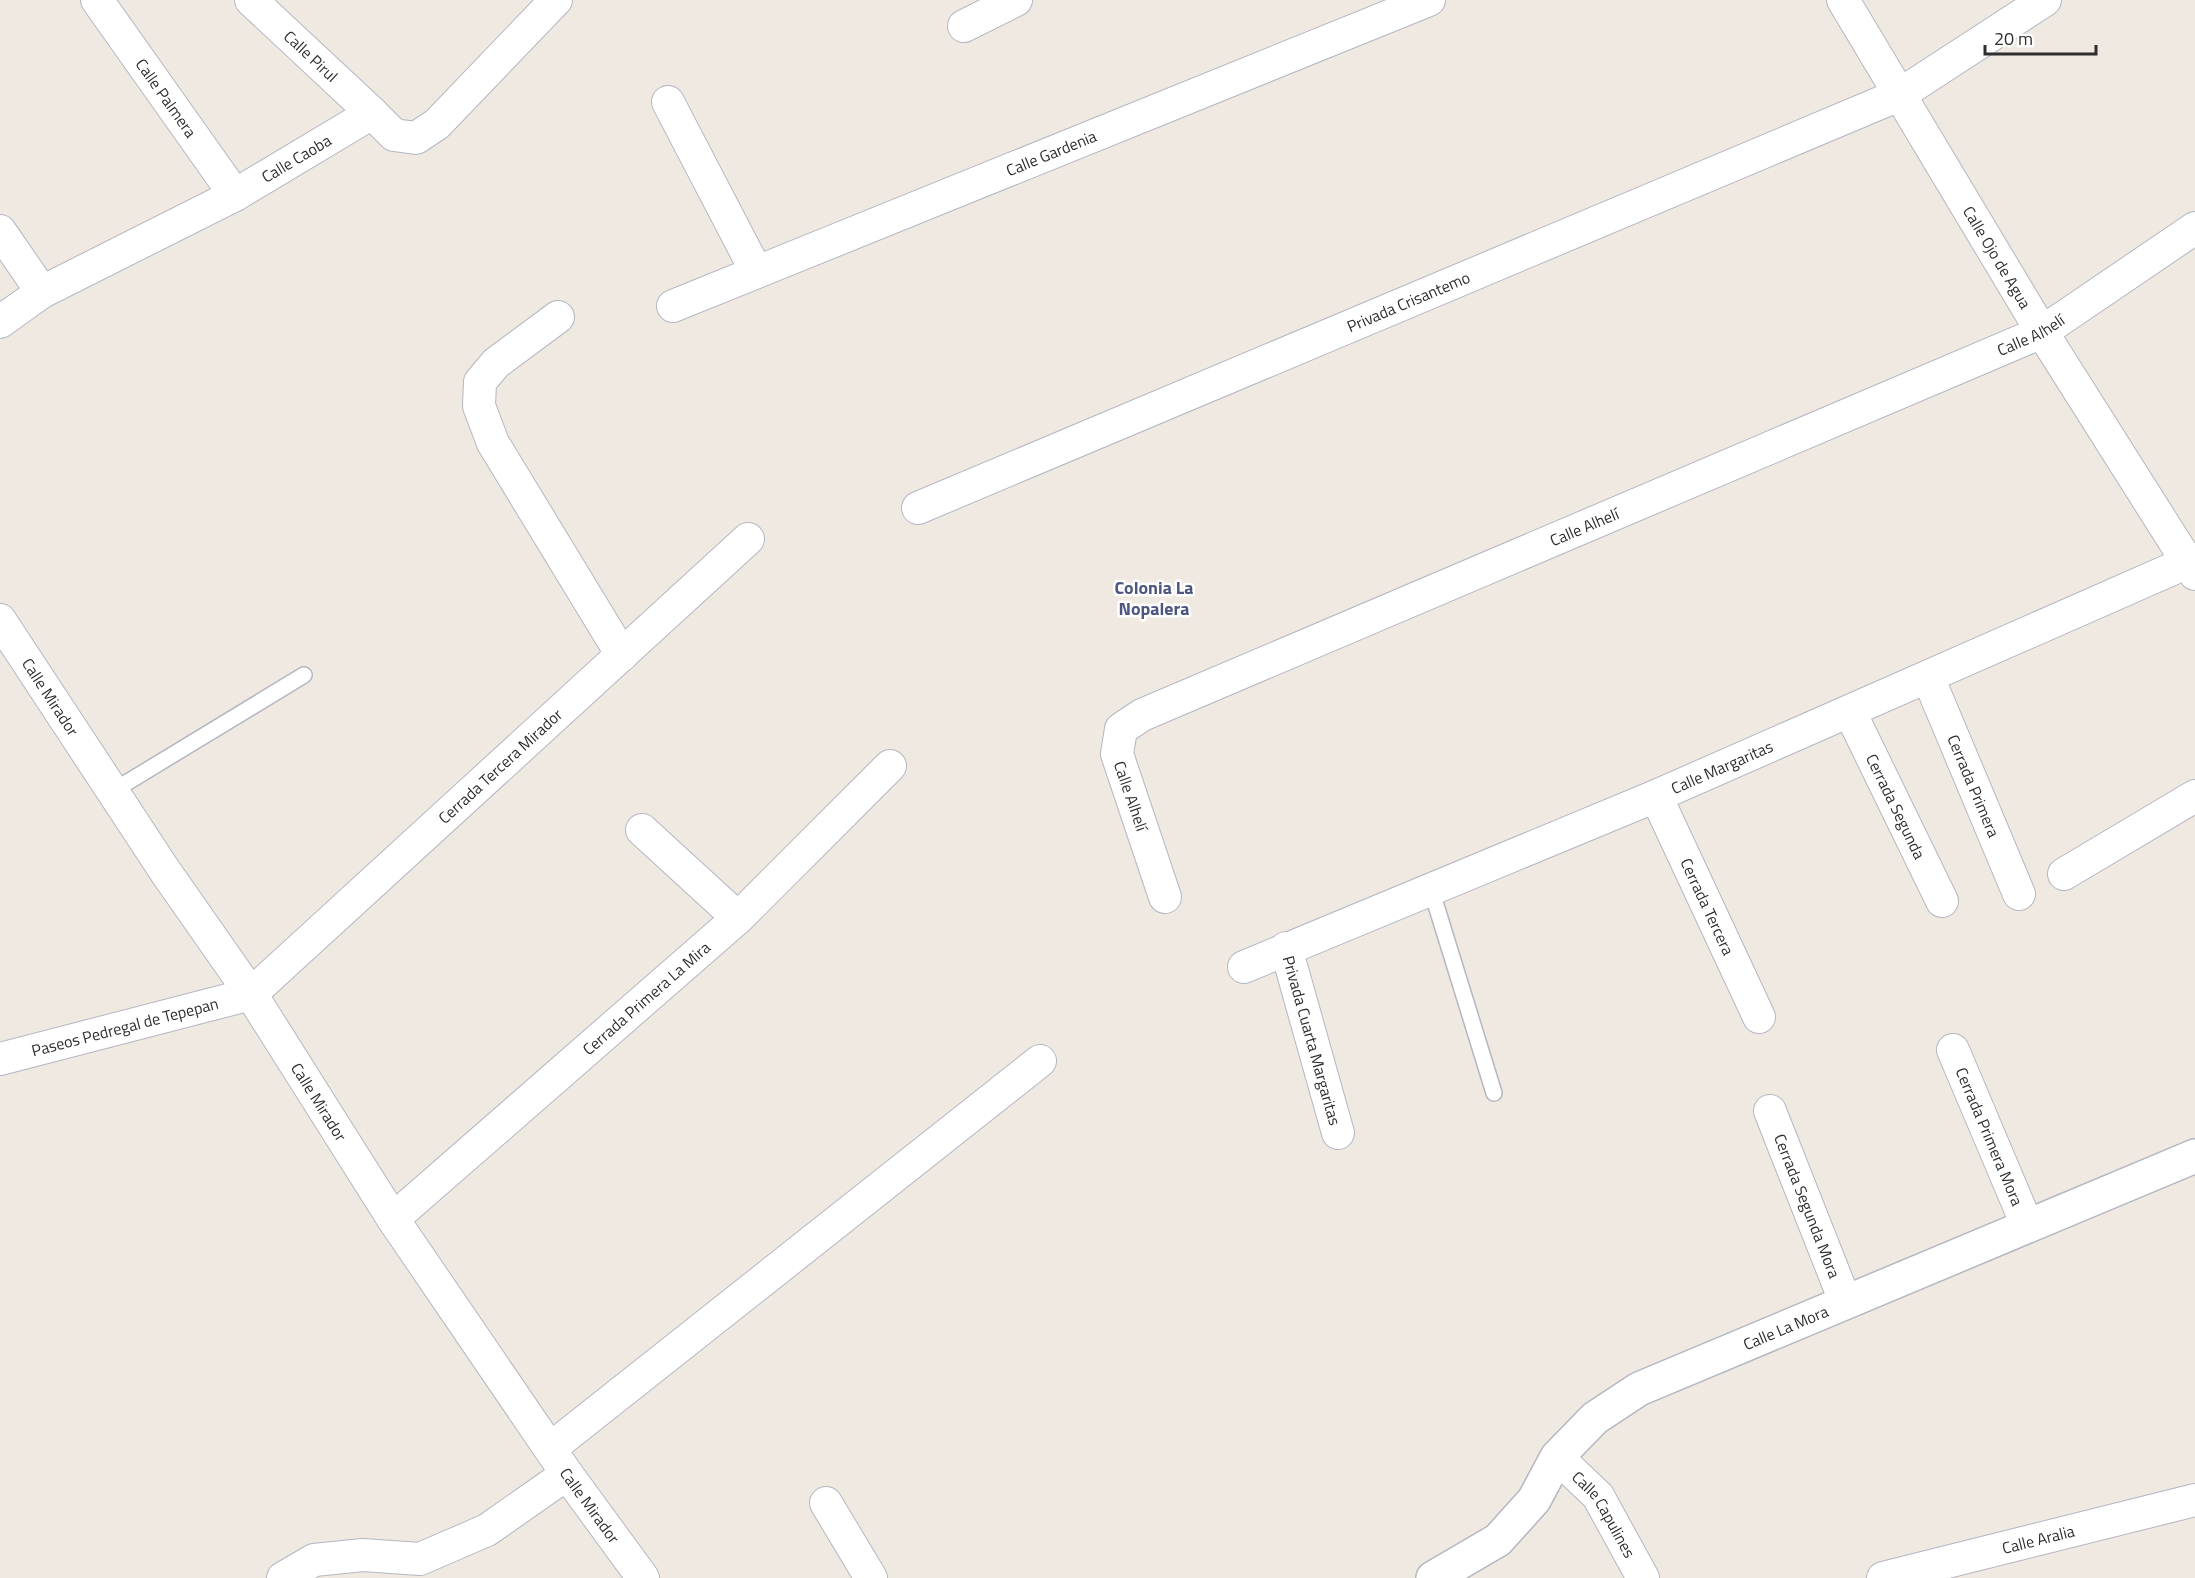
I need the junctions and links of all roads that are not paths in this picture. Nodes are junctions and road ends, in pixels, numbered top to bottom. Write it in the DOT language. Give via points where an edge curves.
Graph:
graph roads {
  1 [pos="97,0"];
  2 [pos="251,0"];
  3 [pos="556,0"];
  4 [pos="1016,0"];
  5 [pos="1429,0"];
  6 [pos="1843,0"];
  7 [pos="2045,0"];
  8 [pos="964,26"];
  9 [pos="1899,95"];
  10 [pos="668,102"];
  11 [pos="372,113"];
  12 [pos="235,195"];
  13 [pos="2195,228"];
  14 [pos="0,231"];
  15 [pos="756,271"];
  16 [pos="42,292"];
  17 [pos="673,306"];
  18 [pos="558,318"];
  19 [pos="0,322"];
  20 [pos="2042,332"];
  21 [pos="918,508"];
  22 [pos="748,538"];
  23 [pos="2193,566"];
  24 [pos="0,620"];
  25 [pos="622,655"];
  26 [pos="10,657"];
  27 [pos="304,675"];
  28 [pos="1928,677"];
  29 [pos="1850,712"];
  30 [pos="890,766"];
  31 [pos="113,791"];
  32 [pos="1656,796"];
  33 [pos="2195,796"];
  34 [pos="642,830"];
  35 [pos="2064,874"];
  36 [pos="1431,889"];
  37 [pos="2019,894"];
  38 [pos="1165,897"];
  39 [pos="1942,900"];
  40 [pos="738,918"];
  41 [pos="1286,948"];
  42 [pos="1244,967"];
  43 [pos="251,994"];
  44 [pos="1759,1017"];
  45 [pos="1953,1050"];
  46 [pos="0,1059"];
  47 [pos="1040,1061"];
  48 [pos="1494,1093"];
  49 [pos="1770,1111"];
  50 [pos="1338,1132"];
  51 [pos="2195,1156"];
  52 [pos="393,1219"];
  53 [pos="2027,1225"];
  54 [pos="1845,1301"];
  55 [pos="1557,1457"];
  56 [pos="559,1461"];
  57 [pos="2195,1500"];
  58 [pos="826,1503"];
  59 [pos="283,1578"];
  60 [pos="643,1578"];
  61 [pos="871,1578"];
  62 [pos="1433,1578"];
  63 [pos="1643,1578"];
  64 [pos="1883,1578"];
  1 -- 12 [label="street, Calle Palmera"];
  2 -- 11 [label="street, Calle Pirul"];
  3 -- 11 [label="street" via="437,124 416,138 394,135"];
  4 -- 8 [label="street"];
  5 -- 15 [label="street, Calle Gardenia"];
  6 -- 9 [label="street, Calle Ojo de Agua"];
  7 -- 9 [label="street, Privada Crisantemo"];
  9 -- 20 [label="street, Calle Ojo de Agua"];
  9 -- 21 [label="street, Privada Crisantemo"];
  10 -- 15 [label="street"];
  11 -- 12 [label="street, Calle Caoba"];
  12 -- 16 [label="street, Calle Caoba"];
  13 -- 20 [label="street, Calle Alhelí"];
  14 -- 16 [label="street"];
  15 -- 17 [label="street, Calle Gardenia"];
  16 -- 19 [label="street, Calle Caoba"];
  18 -- 25 [label="street" via="496,363 480,382 479,406 493,443"];
  20 -- 23 [label="street, Calle Ojo de Agua"];
  20 -- 38 [label="street, Calle Alhelí" via="1153,711 1121,729 1117,754"];
  22 -- 25 [label="street, Cerrada Tercera Mirador"];
  23 -- 28 [label="street, Calle Margaritas"];
  24 -- 26 [label="street, Calle Mirador"];
  25 -- 43 [label="street, Cerrada Tercera Mirador"];
  26 -- 31 [label="street, Calle Mirador"];
  27 -- 31 [label="lane"];
  28 -- 29 [label="street, Calle Margaritas"];
  28 -- 37 [label="street, Cerrada Primera"];
  29 -- 32 [label="street, Calle Margaritas"];
  29 -- 39 [label="street, Cerrada Segunda"];
  30 -- 40 [label="street, Cerrada Primera La Mira"];
  31 -- 43 [label="street, Calle Mirador"];
  32 -- 36 [label="street, Calle Margaritas"];
  32 -- 44 [label="street, Cerrada Tercera"];
  33 -- 35 [label="street"];
  34 -- 40 [label="street"];
  36 -- 41 [label="street, Calle Margaritas"];
  36 -- 48 [label="lane"];
  40 -- 52 [label="street, Cerrada Primera La Mira"];
  41 -- 42 [label="street, Calle Margaritas"];
  41 -- 50 [label="street, Privada Cuarta Margaritas"];
  43 -- 46 [label="street, Paseos Pedregal de Tepepan"];
  43 -- 52 [label="street, Calle Mirador"];
  45 -- 53 [label="street, Cerrada Primera Mora"];
  47 -- 56 [label="street"];
  49 -- 54 [label="street, Cerrada Segunda Mora"];
  51 -- 53 [label="street, Calle La Mora"];
  52 -- 56 [label="street, Calle Mirador"];
  53 -- 54 [label="street, Calle La Mora"];
  54 -- 55 [label="street, Calle La Mora" via="1640,1389 1595,1418"];
  55 -- 62 [label="street, Calle La Mora" via="1534,1500 1498,1540"];
  55 -- 63 [label="street, Calle Capulines" via="1598,1496"];
  56 -- 59 [label="street" via="487,1530 420,1559 363,1556 314,1560"];
  56 -- 60 [label="street, Calle Mirador"];
  57 -- 64 [label="street, Calle Aralia"];
  58 -- 61 [label="street"];
}
